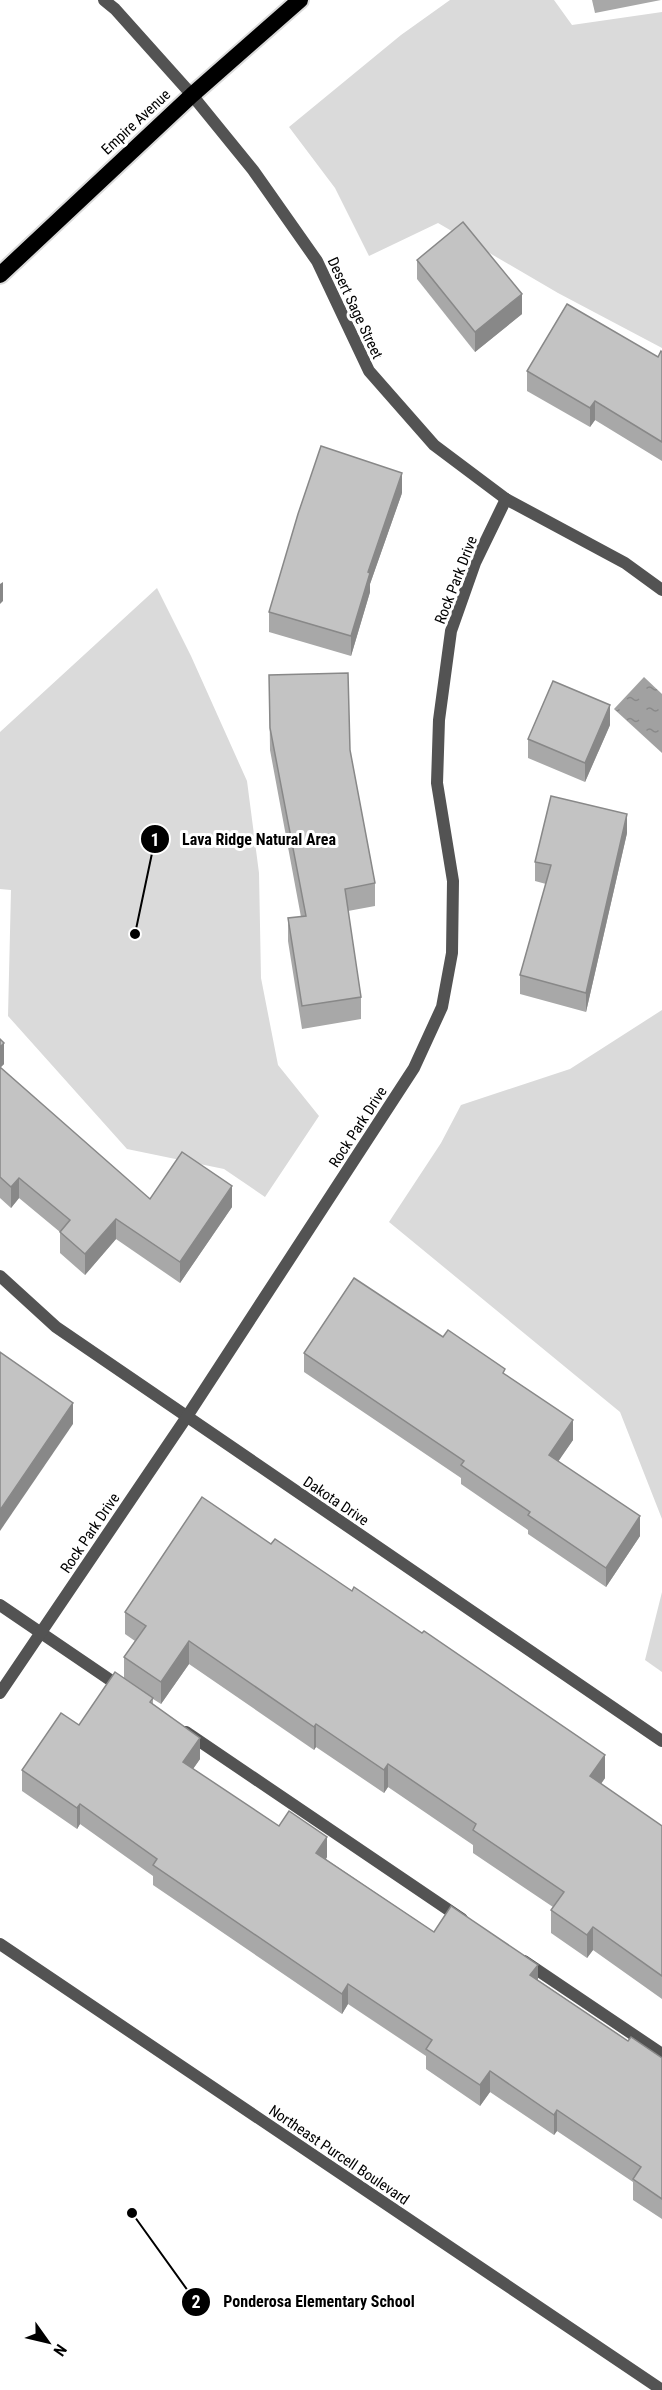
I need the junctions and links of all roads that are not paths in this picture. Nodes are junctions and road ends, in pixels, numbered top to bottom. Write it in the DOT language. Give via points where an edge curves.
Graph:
graph roads {
  1 [pos="104,0"];
  2 [pos="300,0"];
  3 [pos="192,95"];
  4 [pos="0,275"];
  5 [pos="506,500"];
  6 [pos="662,590"];
  7 [pos="0,1276"];
  8 [pos="186,1418"];
  9 [pos="0,1605"];
  10 [pos="41,1633"];
  11 [pos="0,1693"];
  12 [pos="130,1693"];
  13 [pos="179,1727"];
  14 [pos="662,1741"];
  15 [pos="475,1927"];
  16 [pos="0,1944"];
  17 [pos="514,1954"];
  18 [pos="662,2054"];
  19 [pos="662,2390"];
  1 -- 3 [label="street, Desert Sage Street"];
  2 -- 3 [label="highway, Empire Avenue"];
  3 -- 4 [label="highway, Empire Avenue"];
  3 -- 5 [label="street, Desert Sage Street" via="253,170 317,261 369,371 434,445"];
  5 -- 6 [label="street, Desert Sage Street" via="625,563"];
  5 -- 8 [label="street, Rock Park Drive" via="475,563 451,631 439,720 437,783 453,881 452,953 442,1007 414,1068"];
  7 -- 8 [label="street, Dakota Drive" via="56,1327"];
  8 -- 10 [label="street, Rock Park Drive"];
  8 -- 14 [label="street, Dakota Drive"];
  9 -- 10 [label="street"];
  10 -- 11 [label="street, Rock Park Drive"];
  10 -- 12 [label="street"];
  13 -- 15 [label="street"];
  16 -- 19 [label="street, Northeast Purcell Boulevard"];
  17 -- 18 [label="street"];
}
